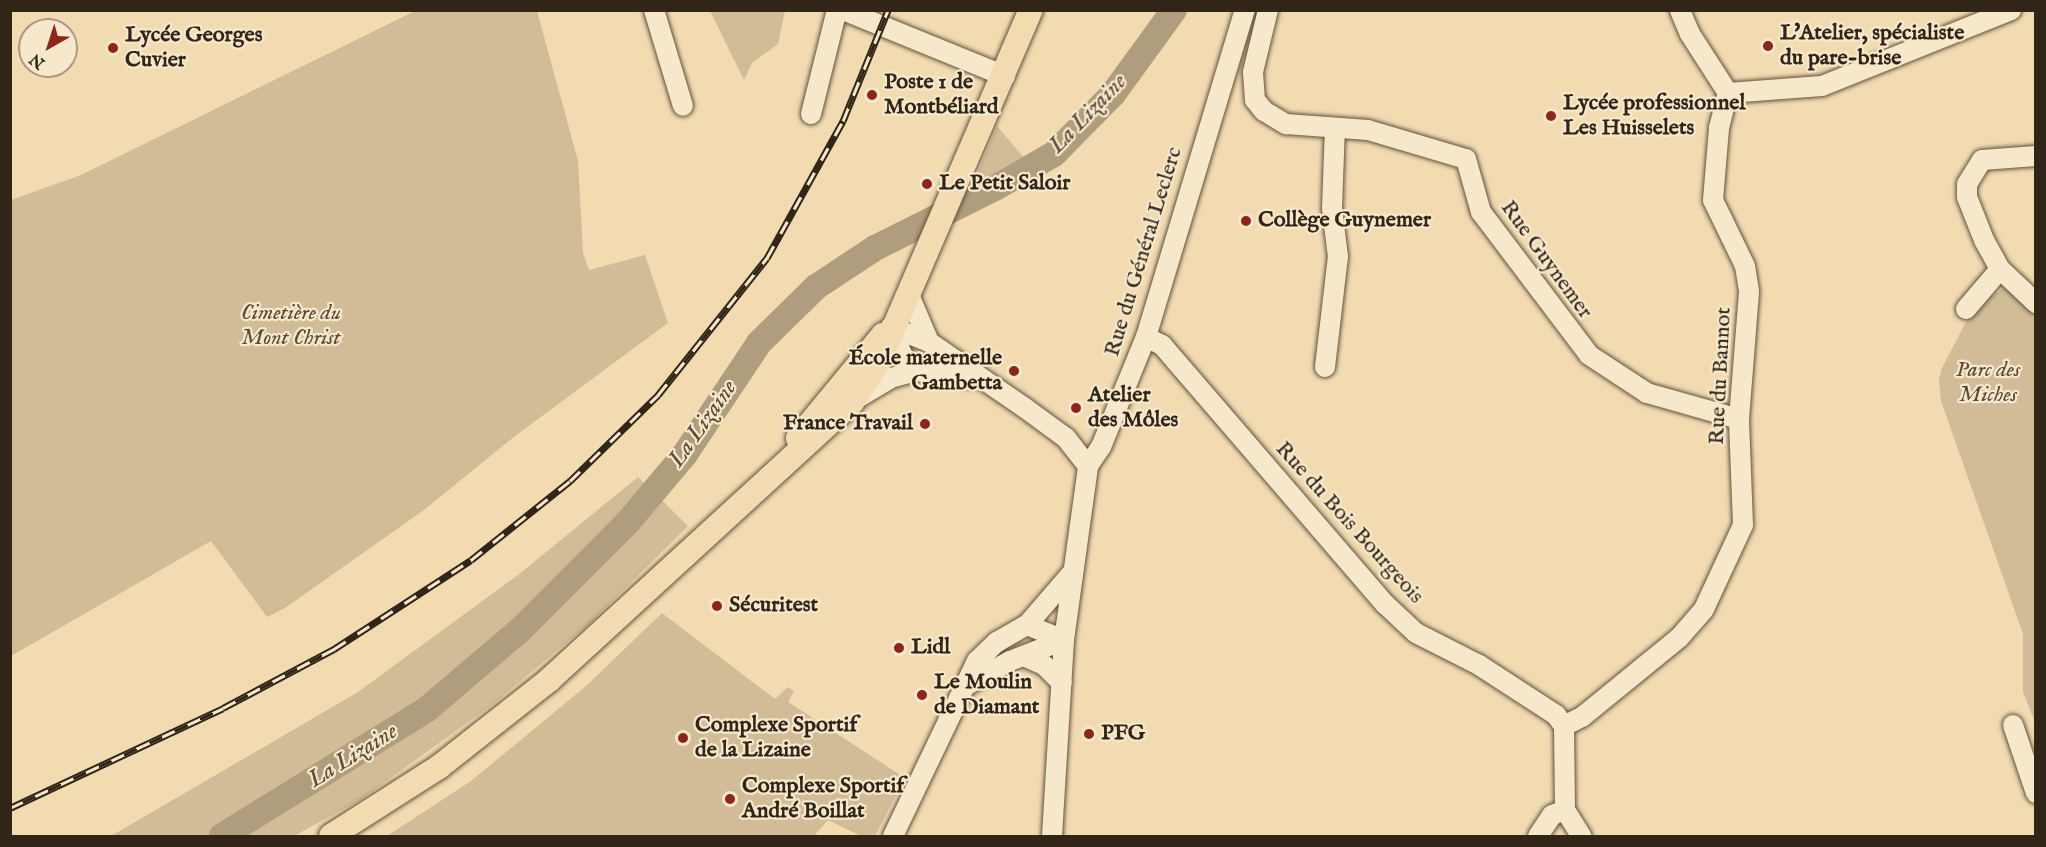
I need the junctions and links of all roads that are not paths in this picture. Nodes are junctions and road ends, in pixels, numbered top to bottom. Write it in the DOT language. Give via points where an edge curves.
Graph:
graph roads {
  1 [pos="654,10"];
  2 [pos="837,10"];
  3 [pos="843,10"];
  4 [pos="1030,10"];
  5 [pos="1245,10"];
  6 [pos="1268,10"];
  7 [pos="1680,10"];
  8 [pos="2011,10"];
  9 [pos="1005,76"];
  10 [pos="1728,93"];
  11 [pos="683,106"];
  12 [pos="811,114"];
  13 [pos="1335,128"];
  14 [pos="2036,156"];
  15 [pos="2000,269"];
  16 [pos="909,295"];
  17 [pos="2036,303"];
  18 [pos="1966,309"];
  19 [pos="891,327"];
  20 [pos="1146,337"];
  21 [pos="929,342"];
  22 [pos="1325,367"];
  23 [pos="916,371"];
  24 [pos="978,378"];
  25 [pos="852,402"];
  26 [pos="1739,419"];
  27 [pos="1088,466"];
  28 [pos="761,485"];
  29 [pos="1071,574"];
  30 [pos="1027,625"];
  31 [pos="1064,640"];
  32 [pos="1026,657"];
  33 [pos="1062,683"];
  34 [pos="965,686"];
  35 [pos="2013,725"];
  36 [pos="1564,726"];
  37 [pos="2036,793"];
  38 [pos="1564,810"];
  39 [pos="331,837"];
  40 [pos="893,837"];
  41 [pos="1052,837"];
  42 [pos="1538,837"];
  43 [pos="1581,837"];
  1 -- 11 [label="street"];
  2 -- 12 [label="street"];
  3 -- 9 [label="street"];
  4 -- 9 [label="main road"];
  5 -- 20 [label="street, Rue du Général Leclerc"];
  6 -- 13 [label="street, Rue Guynemer" via="1253,72 1255,100 1264,111 1286,124"];
  7 -- 10 [label="street" via="1690,34"];
  8 -- 10 [label="street" via="1822,86"];
  9 -- 16 [label="main road"];
  10 -- 26 [label="street, Rue du Bannot" via="1719,128 1713,200 1745,266 1749,291"];
  13 -- 22 [label="street" via="1332,207 1338,257"];
  13 -- 26 [label="street, Rue Guynemer" via="1368,130 1466,159 1481,212 1589,355 1647,393"];
  14 -- 15 [label="street" via="1982,160 1966,184 1967,197 1984,240"];
  15 -- 17 [label="street"];
  15 -- 18 [label="street"];
  16 -- 19 [label="main road"];
  16 -- 21 [label="street"];
  19 -- 21 [label="street"];
  19 -- 23 [label="street" via="903,356"];
  19 -- 25 [label="main road" via="880,360"];
  19 -- 28 [label="main road" via="867,351"];
  20 -- 27 [label="street, Rue du Général Leclerc" via="1101,447"];
  20 -- 36 [label="street, Rue du Bois Bourgeois" via="1162,345 1385,604 1416,633 1546,706"];
  21 -- 24 [label="street"];
  23 -- 24 [label="street"];
  23 -- 25 [label="street" via="891,378"];
  24 -- 27 [label="street" via="1066,438"];
  25 -- 28 [label="main road"];
  26 -- 36 [label="street, Rue du Bannot" via="1743,525 1704,609 1679,638 1582,717"];
  27 -- 29 [label="street, Rue du Général Leclerc"];
  28 -- 39 [label="main road" via="654,589 549,680 439,767"];
  29 -- 30 [label="street"];
  29 -- 31 [label="street, Rue du Général Leclerc"];
  30 -- 31 [label="street"];
  30 -- 34 [label="street" via="997,642 977,660"];
  31 -- 32 [label="street"];
  31 -- 33 [label="street, Rue du Général Leclerc"];
  32 -- 33 [label="street" via="1044,666"];
  32 -- 34 [label="street" via="1010,661"];
  33 -- 41 [label="street, Rue du Général Leclerc"];
  34 -- 40 [label="street"];
  35 -- 37 [label="street"];
  36 -- 38 [label="street"];
  38 -- 42 [label="street" via="1552,815"];
  38 -- 43 [label="street"];
}
